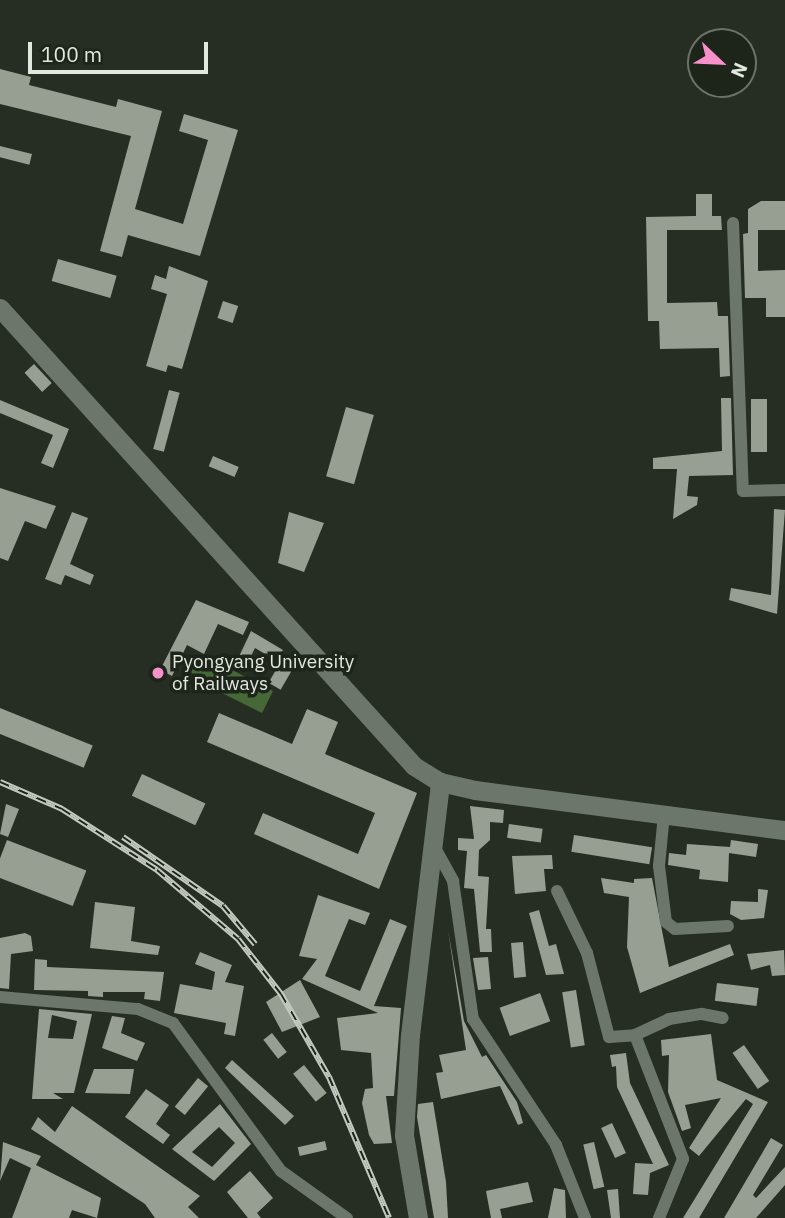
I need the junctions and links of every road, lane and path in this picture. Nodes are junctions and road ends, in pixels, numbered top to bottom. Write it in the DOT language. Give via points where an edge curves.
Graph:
graph roads {
  1 [pos="733,223"];
  2 [pos="0,308"];
  3 [pos="785,490"];
  4 [pos="440,782"];
  5 [pos="664,814"];
  6 [pos="785,830"];
  7 [pos="435,849"];
  8 [pos="557,891"];
  9 [pos="728,926"];
  10 [pos="0,997"];
  11 [pos="723,1018"];
  12 [pos="635,1035"];
  13 [pos="347,1218"];
  14 [pos="418,1218"];
  15 [pos="585,1218"];
  16 [pos="659,1218"];
  1 -- 3 [label="street" via="743,491"];
  2 -- 4 [label="street" via="414,766"];
  4 -- 5 [label="street"];
  4 -- 7 [label="street"];
  5 -- 6 [label="street"];
  5 -- 9 [label="street" via="659,866 666,922 675,929"];
  7 -- 14 [label="street" via="410,1035 404,1135"];
  7 -- 15 [label="street" via="453,881 473,1019 556,1145"];
  8 -- 12 [label="street" via="587,953 603,1028 609,1037"];
  10 -- 13 [label="street" via="138,1009 173,1023 281,1171"];
  11 -- 12 [label="street" via="702,1014 669,1019"];
  12 -- 16 [label="street" via="683,1159"];
}
